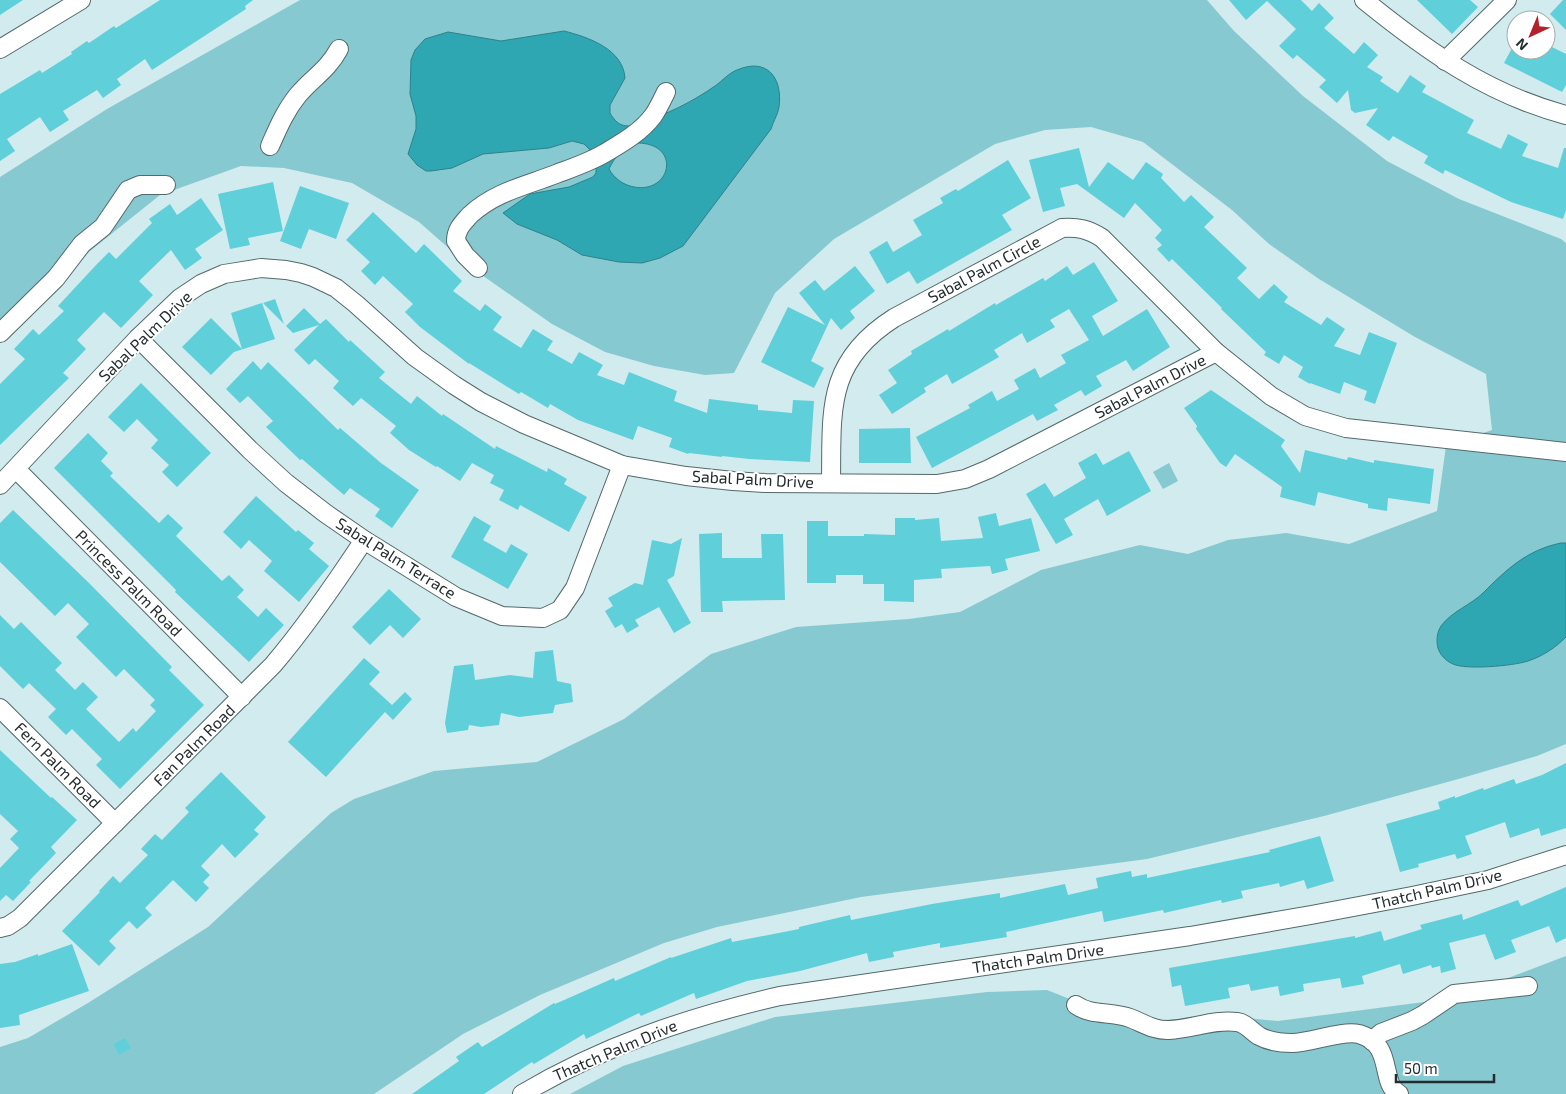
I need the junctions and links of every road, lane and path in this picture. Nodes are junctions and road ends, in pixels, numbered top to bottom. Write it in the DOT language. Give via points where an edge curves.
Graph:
graph roads {
  1 [pos="81,0"];
  2 [pos="1364,0"];
  3 [pos="1507,0"];
  4 [pos="0,49"];
  5 [pos="339,49"];
  6 [pos="1445,61"];
  7 [pos="666,92"];
  8 [pos="1566,116"];
  9 [pos="270,146"];
  10 [pos="166,185"];
  11 [pos="478,268"];
  12 [pos="0,333"];
  13 [pos="138,338"];
  14 [pos="1216,352"];
  15 [pos="1566,452"];
  16 [pos="622,465"];
  17 [pos="16,469"];
  18 [pos="832,483"];
  19 [pos="0,485"];
  20 [pos="364,540"];
  21 [pos="242,697"];
  22 [pos="0,708"];
  23 [pos="115,823"];
  24 [pos="1566,855"];
  25 [pos="0,928"];
  26 [pos="1528,986"];
  27 [pos="1076,1005"];
  28 [pos="1372,1041"];
  29 [pos="522,1094"];
  30 [pos="1398,1094"];
  1 -- 4 [label="street"];
  2 -- 6 [label="street"];
  3 -- 6 [label="street"];
  5 -- 9 [label="street" via="332,62 286,110"];
  6 -- 8 [label="street" via="1523,102"];
  7 -- 11 [label="street" via="654,115 621,144 587,162 502,193 467,219 457,232 456,241"];
  10 -- 12 [label="street" via="140,185 128,190 104,226 82,244 56,278"];
  13 -- 16 [label="street, Sabal Palm Drive" via="180,298 212,278 261,268 301,273 346,296 415,357 481,402 524,424"];
  13 -- 17 [label="street, Sabal Palm Drive"];
  13 -- 20 [label="street, Sabal Palm Terrace" via="257,457 324,513"];
  14 -- 15 [label="street, Sabal Palm Drive" via="1270,396 1305,416 1346,428"];
  14 -- 18 [label="street, Sabal Palm Drive" via="965,479 937,484"];
  14 -- 18 [label="street, Sabal Palm Circle" via="1102,238 1076,227 1062,228 894,318 860,344 844,368 832,409"];
  16 -- 18 [label="street, Sabal Palm Drive" via="734,481"];
  16 -- 20 [label="street, Sabal Palm Terrace" via="575,588 560,610 543,618 502,616 456,597"];
  17 -- 19 [label="street, Sabal Palm Drive"];
  17 -- 21 [label="street, Princess Palm Road"];
  20 -- 21 [label="street, Fan Palm Road" via="304,629"];
  21 -- 23 [label="street, Fan Palm Road"];
  22 -- 23 [label="street, Fern Palm Road"];
  23 -- 25 [label="street, Fan Palm Road" via="20,918"];
  24 -- 29 [label="street, Thatch Palm Drive" via="1488,880 1320,913 1190,936 780,996 690,1019 633,1040 586,1060"];
  26 -- 28 [label="street" via="1454,994 1412,1021 1381,1032"];
  27 -- 28 [label="street" via="1083,1010 1129,1018 1160,1030 1218,1021 1239,1022 1276,1042 1306,1042 1358,1034"];
  28 -- 30 [label="street" via="1380,1049 1390,1084"];
}
